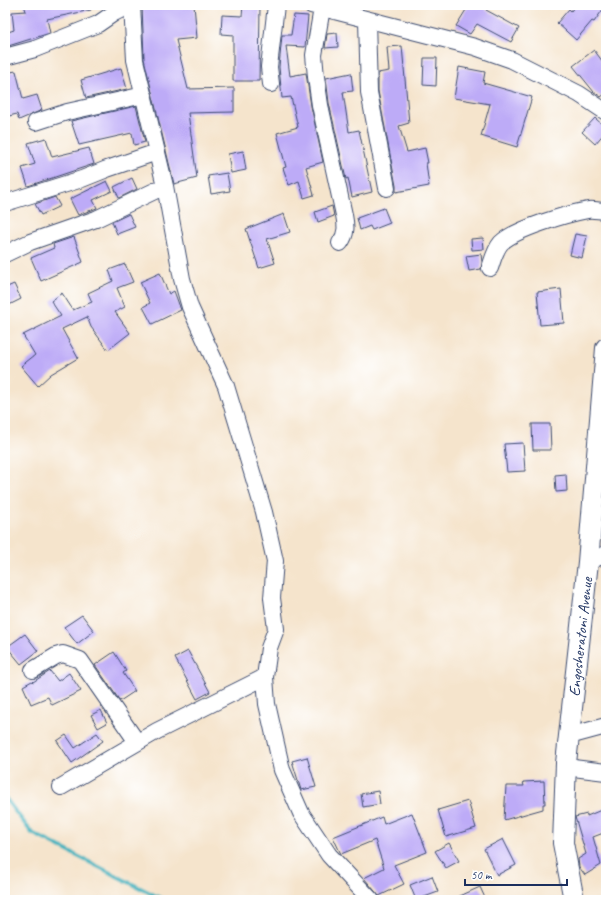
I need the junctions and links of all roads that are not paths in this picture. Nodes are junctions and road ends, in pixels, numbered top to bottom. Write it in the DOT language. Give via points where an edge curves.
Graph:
graph roads {
  1 [pos="131,5"];
  2 [pos="276,5"];
  3 [pos="325,7"];
  4 [pos="367,20"];
  5 [pos="5,57"];
  6 [pos="271,84"];
  7 [pos="144,95"];
  8 [pos="606,112"];
  9 [pos="36,122"];
  10 [pos="157,152"];
  11 [pos="164,186"];
  12 [pos="387,188"];
  13 [pos="5,203"];
  14 [pos="606,212"];
  15 [pos="340,243"];
  16 [pos="5,254"];
  17 [pos="490,268"];
  18 [pos="606,348"];
  19 [pos="606,554"];
  20 [pos="588,562"];
  21 [pos="33,670"];
  22 [pos="265,677"];
  23 [pos="606,726"];
  24 [pos="569,736"];
  25 [pos="137,742"];
  26 [pos="565,767"];
  27 [pos="606,772"];
  28 [pos="61,787"];
  29 [pos="371,900"];
  30 [pos="574,900"];
  1 -- 5 [label="street" via="98,24 35,49"];
  1 -- 7 [label="street" via="135,60"];
  2 -- 6 [label="street" via="269,67"];
  3 -- 4 [label="street"];
  3 -- 15 [label="street" via="314,55 320,105 346,226"];
  4 -- 8 [label="street" via="475,47 512,60 579,94"];
  4 -- 12 [label="street" via="369,92"];
  7 -- 9 [label="street" via="67,112"];
  7 -- 10 [label="street"];
  10 -- 11 [label="street"];
  10 -- 13 [label="street" via="82,180"];
  11 -- 16 [label="street" via="96,219 30,242"];
  11 -- 22 [label="street" via="190,307 226,386 264,512 275,561 272,598 276,629 269,648"];
  14 -- 17 [label="street" via="590,210 569,214 512,235 501,243"];
  18 -- 20 [label="street, Engosheratoni Avenue"];
  19 -- 20 [label="street"];
  20 -- 24 [label="street, Engosheratoni Avenue"];
  21 -- 25 [label="street" via="63,654 80,660"];
  22 -- 25 [label="street"];
  22 -- 29 [label="street" via="267,704 282,770 301,813 329,855"];
  23 -- 24 [label="street"];
  24 -- 26 [label="street, Engosheratoni Avenue"];
  25 -- 28 [label="street"];
  26 -- 27 [label="street"];
  26 -- 30 [label="street, Engosheratoni Avenue" via="563,843"];
}
